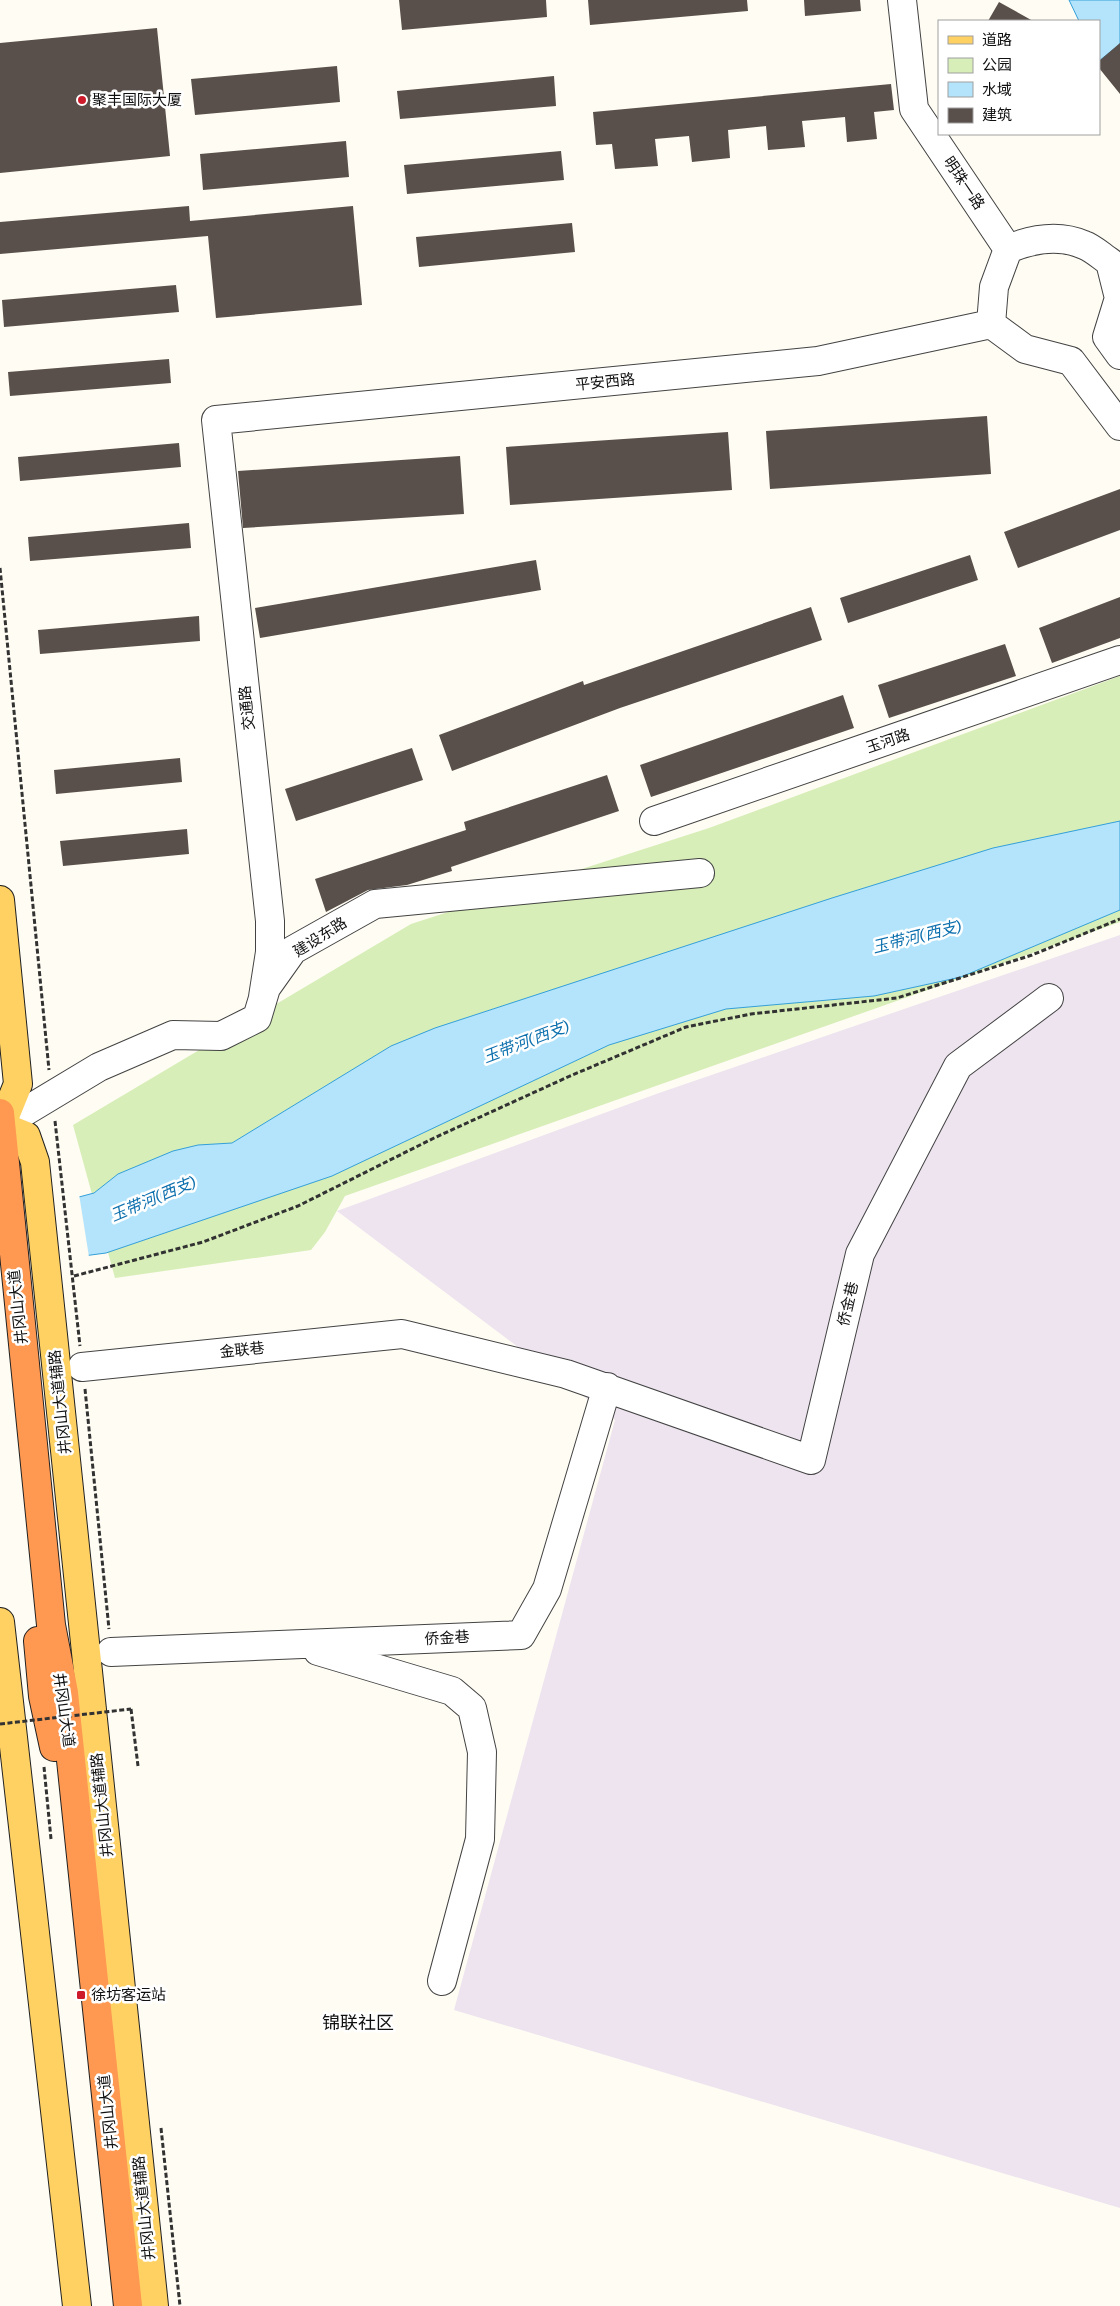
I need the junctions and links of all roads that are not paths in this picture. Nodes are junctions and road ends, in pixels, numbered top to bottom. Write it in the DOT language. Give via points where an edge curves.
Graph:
graph roads {
  1 [pos="902,0"];
  2 [pos="1008,249"];
  3 [pos="1118,282"];
  4 [pos="990,324"];
  5 [pos="1120,355"];
  6 [pos="216,420"];
  7 [pos="1120,426"];
  8 [pos="1120,660"];
  9 [pos="654,820"];
  10 [pos="700,873"];
  11 [pos="0,900"];
  12 [pos="263,997"];
  13 [pos="1049,998"];
  14 [pos="0,1122"];
  15 [pos="8,1291"];
  16 [pos="402,1334"];
  17 [pos="82,1367"];
  18 [pos="606,1388"];
  19 [pos="0,1622"];
  20 [pos="297,1644"];
  21 [pos="112,1652"];
  22 [pos="7,1750"];
  23 [pos="442,1981"];
  24 [pos="77,2306"];
  25 [pos="112,2306"];
  26 [pos="128,2306"];
  27 [pos="154,2306"];
  1 -- 2 [label="street, 明珠一路" via="914,109"];
  2 -- 3 [label="street" via="1030,240 1060,238 1085,245 1110,262"];
  2 -- 4 [label="street" via="994,286"];
  3 -- 5 [label="street" via="1119,298 1107,338"];
  4 -- 6 [label="street, 平安西路" via="818,360"];
  4 -- 7 [label="street" via="1025,350 1072,360"];
  6 -- 12 [label="street, 交通路" via="270,921 270,952"];
  8 -- 9 [label="street, 玉河路"];
  10 -- 12 [label="street, 建设东路" via="375,904 293,950"];
  11 -- 14 [label="main road" via="18,1084"];
  12 -- 14 [label="street, 建设东路" via="257,1018 221,1036 173,1035 99,1067"];
  13 -- 18 [label="street, 侨金巷" via="958,1066 860,1254 811,1460"];
  14 -- 15 [label="highway, 井冈山大道" via="7,1194"];
  14 -- 27 [label="main road, 井冈山大道辅路" via="26,1136 35,1162"];
  15 -- 25 [label="highway, 井冈山大道" via="43,1696 57,1762"];
  15 -- 26 [label="highway, 井冈山大道" via="51,1625 65,1703"];
  16 -- 17 [label="street, 金联巷"];
  16 -- 18 [label="street, 侨金巷" via="566,1374"];
  18 -- 20 [label="street, 侨金巷" via="547,1589 521,1634"];
  19 -- 22 [label="main road"];
  20 -- 21 [label="street, 侨金巷"];
  20 -- 23 [label="street" via="452,1691 472,1708 482,1752 480,1839"];
  22 -- 24 [label="main road"];
}
